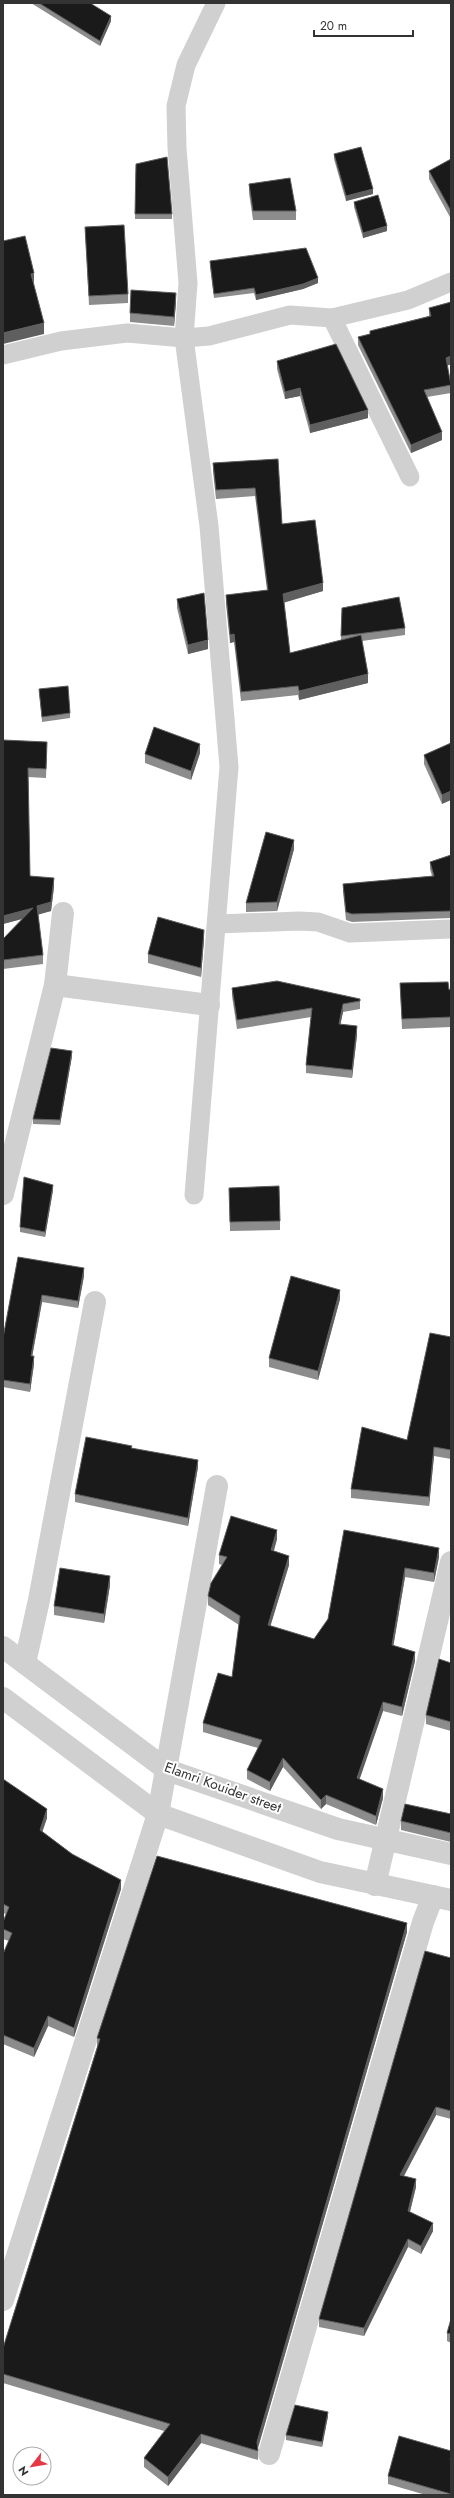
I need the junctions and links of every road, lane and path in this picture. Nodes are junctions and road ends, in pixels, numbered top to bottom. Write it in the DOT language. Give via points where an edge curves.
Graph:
graph roads {
  1 [pos="216,3"];
  2 [pos="451,282"];
  3 [pos="332,318"];
  4 [pos="184,338"];
  5 [pos="3,355"];
  6 [pos="410,477"];
  7 [pos="63,913"];
  8 [pos="218,924"];
  9 [pos="451,929"];
  10 [pos="55,985"];
  11 [pos="209,1005"];
  12 [pos="3,1194"];
  13 [pos="194,1195"];
  14 [pos="96,1302"];
  15 [pos="217,1486"];
  16 [pos="451,1562"];
  17 [pos="3,1647"];
  18 [pos="25,1663"];
  19 [pos="3,1698"];
  20 [pos="167,1770"];
  21 [pos="158,1814"];
  22 [pos="387,1840"];
  23 [pos="451,1854"];
  24 [pos="375,1885"];
  25 [pos="442,1898"];
  26 [pos="3,2300"];
  27 [pos="269,2454"];
  1 -- 4 [label="lane" via="186,65 176,106 188,283"];
  2 -- 3 [label="lane" via="408,300"];
  3 -- 4 [label="lane" via="290,315 209,336"];
  3 -- 6 [label="lane"];
  4 -- 5 [label="lane" via="126,333 60,341"];
  4 -- 8 [label="lane" via="209,526 229,767"];
  7 -- 10 [label="street"];
  8 -- 9 [label="lane" via="318,922 350,933"];
  8 -- 11 [label="lane"];
  10 -- 11 [label="street"];
  10 -- 12 [label="street"];
  11 -- 13 [label="lane"];
  14 -- 18 [label="street"];
  15 -- 20 [label="street"];
  16 -- 22 [label="street"];
  17 -- 18 [label="street, Elamri Kouider street"];
  18 -- 20 [label="street, Elamri Kouider street"];
  19 -- 21 [label="street"];
  20 -- 21 [label="street"];
  20 -- 22 [label="street, Elamri Kouider street" via="338,1829"];
  21 -- 24 [label="street" via="320,1872"];
  21 -- 26 [label="street"];
  22 -- 23 [label="street, Elamri Kouider street"];
  22 -- 24 [label="street"];
  24 -- 25 [label="street"];
  25 -- 27 [label="street" via="423,1922"];
}
